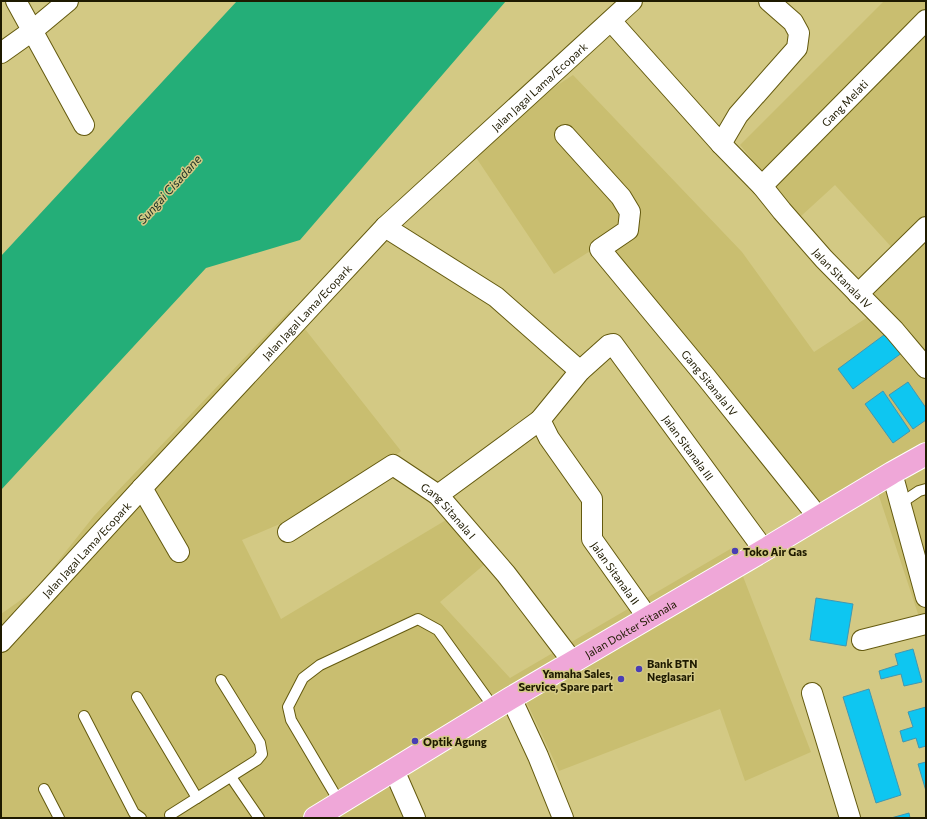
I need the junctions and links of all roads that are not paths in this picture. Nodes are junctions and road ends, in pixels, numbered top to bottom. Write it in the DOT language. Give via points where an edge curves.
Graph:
graph roads {
  1 [pos="16,1"];
  2 [pos="68,1"];
  3 [pos="632,1"];
  4 [pos="770,1"];
  5 [pos="926,20"];
  6 [pos="611,21"];
  7 [pos="32,31"];
  8 [pos="1,53"];
  9 [pos="84,125"];
  10 [pos="565,134"];
  11 [pos="722,144"];
  12 [pos="762,186"];
  13 [pos="926,227"];
  14 [pos="385,228"];
  15 [pos="858,294"];
  16 [pos="926,368"];
  17 [pos="580,371"];
  18 [pos="540,420"];
  19 [pos="926,454"];
  20 [pos="892,473"];
  21 [pos="142,488"];
  22 [pos="926,489"];
  23 [pos="438,495"];
  24 [pos="900,499"];
  25 [pos="819,518"];
  26 [pos="288,532"];
  27 [pos="764,550"];
  28 [pos="179,552"];
  29 [pos="926,597"];
  30 [pos="648,618"];
  31 [pos="926,624"];
  32 [pos="862,640"];
  33 [pos="1,642"];
  34 [pos="573,662"];
  35 [pos="221,680"];
  36 [pos="812,693"];
  37 [pos="137,697"];
  38 [pos="503,703"];
  39 [pos="84,716"];
  40 [pos="394,770"];
  41 [pos="231,777"];
  42 [pos="44,789"];
  43 [pos="197,798"];
  44 [pos="340,803"];
  45 [pos="168,817"];
  46 [pos="59,818"];
  47 [pos="141,818"];
  48 [pos="259,818"];
  49 [pos="315,818"];
  50 [pos="415,818"];
  51 [pos="563,818"];
  52 [pos="850,818"];
  1 -- 7 [label="street"];
  2 -- 7 [label="street"];
  3 -- 6 [label="street, Jalan Jagal Lama/Ecopark"];
  4 -- 11 [label="street" via="793,22 798,33 797,48 738,115"];
  5 -- 12 [label="street, Gang Melati"];
  6 -- 11 [label="street, Jalan Sitanala IV"];
  6 -- 14 [label="street, Jalan Jagal Lama/Ecopark"];
  7 -- 8 [label="street"];
  7 -- 9 [label="street"];
  10 -- 25 [label="street, Gang Sitanala IV" via="621,197 630,212 628,230 600,248"];
  11 -- 12 [label="street, Jalan Sitanala IV"];
  12 -- 15 [label="street, Jalan Sitanala IV" via="802,235"];
  13 -- 15 [label="street"];
  14 -- 17 [label="street" via="496,297"];
  14 -- 21 [label="street, Jalan Jagal Lama/Ecopark"];
  15 -- 16 [label="street, Jalan Sitanala IV" via="894,330"];
  17 -- 18 [label="street"];
  17 -- 27 [label="street, Jalan Sitanala III" via="613,344"];
  18 -- 23 [label="street"];
  18 -- 30 [label="street, Jalan Sitanala II" via="549,438 592,499 592,539"];
  19 -- 20 [label="main road, Jalan Dokter Sitanala"];
  20 -- 24 [label="street"];
  20 -- 25 [label="main road, Jalan Dokter Sitanala"];
  21 -- 28 [label="street"];
  21 -- 33 [label="street, Jalan Jagal Lama/Ecopark"];
  22 -- 24 [label="lane"];
  23 -- 26 [label="street, Gang Sitanala I" via="393,465"];
  23 -- 34 [label="street, Gang Sitanala I" via="506,574"];
  24 -- 29 [label="street"];
  25 -- 27 [label="main road, Jalan Dokter Sitanala"];
  27 -- 30 [label="main road, Jalan Dokter Sitanala"];
  30 -- 34 [label="main road, Jalan Dokter Sitanala"];
  31 -- 32 [label="street"];
  34 -- 38 [label="main road, Jalan Dokter Sitanala"];
  35 -- 41 [label="lane" via="260,743 262,754"];
  36 -- 52 [label="street"];
  37 -- 43 [label="lane"];
  38 -- 40 [label="main road, Jalan Dokter Sitanala"];
  38 -- 44 [label="lane" via="438,630 418,619 320,665 303,678 288,707 291,720"];
  38 -- 51 [label="street" via="538,756"];
  39 -- 47 [label="lane" via="134,813"];
  40 -- 44 [label="main road, Jalan Dokter Sitanala"];
  40 -- 50 [label="street"];
  41 -- 43 [label="lane"];
  41 -- 48 [label="lane"];
  42 -- 46 [label="lane"];
  43 -- 45 [label="lane"];
  44 -- 49 [label="main road, Jalan Dokter Sitanala"];
}
